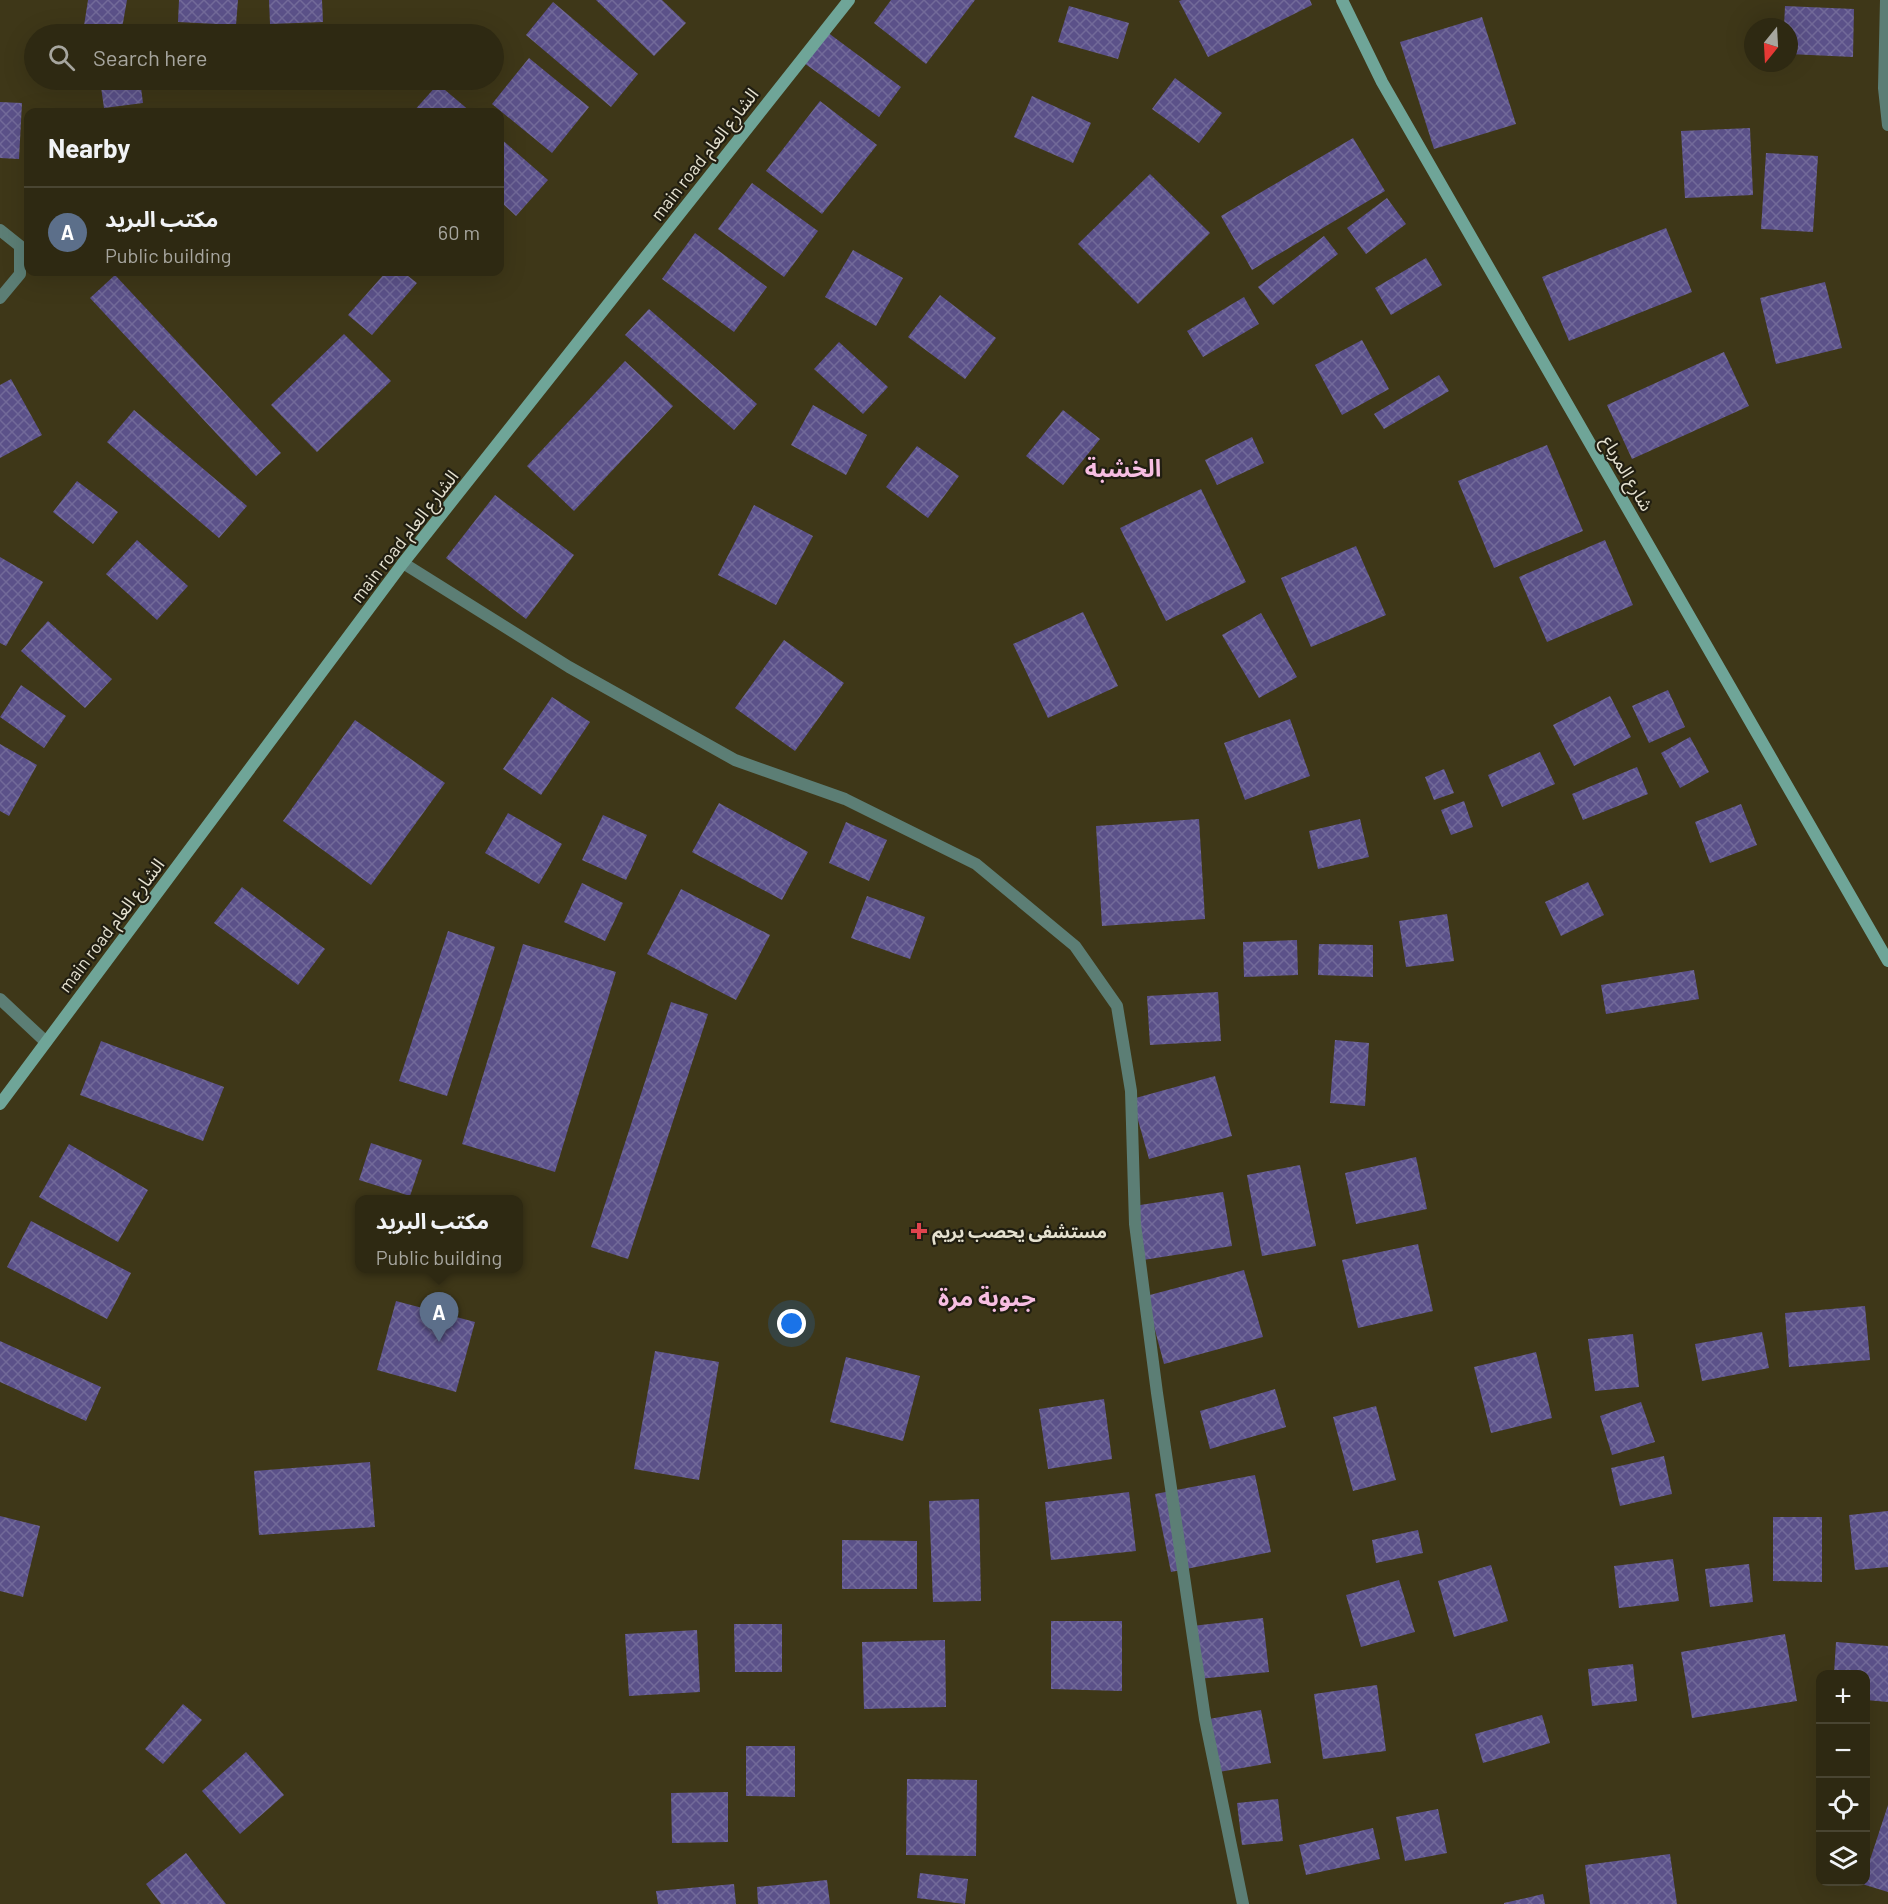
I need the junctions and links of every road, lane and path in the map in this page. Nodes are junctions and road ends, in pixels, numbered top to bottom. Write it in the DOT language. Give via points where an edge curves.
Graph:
graph roads {
  1 [pos="849,0"];
  2 [pos="1342,0"];
  3 [pos="1886,0"];
  4 [pos="1888,125"];
  5 [pos="0,230"];
  6 [pos="0,298"];
  7 [pos="404,563"];
  8 [pos="1888,961"];
  9 [pos="0,999"];
  10 [pos="46,1042"];
  11 [pos="0,1104"];
  12 [pos="1243,1904"];
  1 -- 7 [label="main road, main road الشارع العام"];
  2 -- 8 [label="main road, شارع المرباع" via="1382,82"];
  3 -- 4 [label="street" via="1884,88"];
  5 -- 6 [label="street" via="20,246 20,274"];
  7 -- 10 [label="main road, main road الشارع العام"];
  7 -- 12 [label="street" via="569,667 735,760 845,799 976,864 1076,946 1117,1006 1131,1091 1135,1224 1157,1392 1205,1719"];
  9 -- 10 [label="street"];
  10 -- 11 [label="main road, main road الشارع العام"];
}
